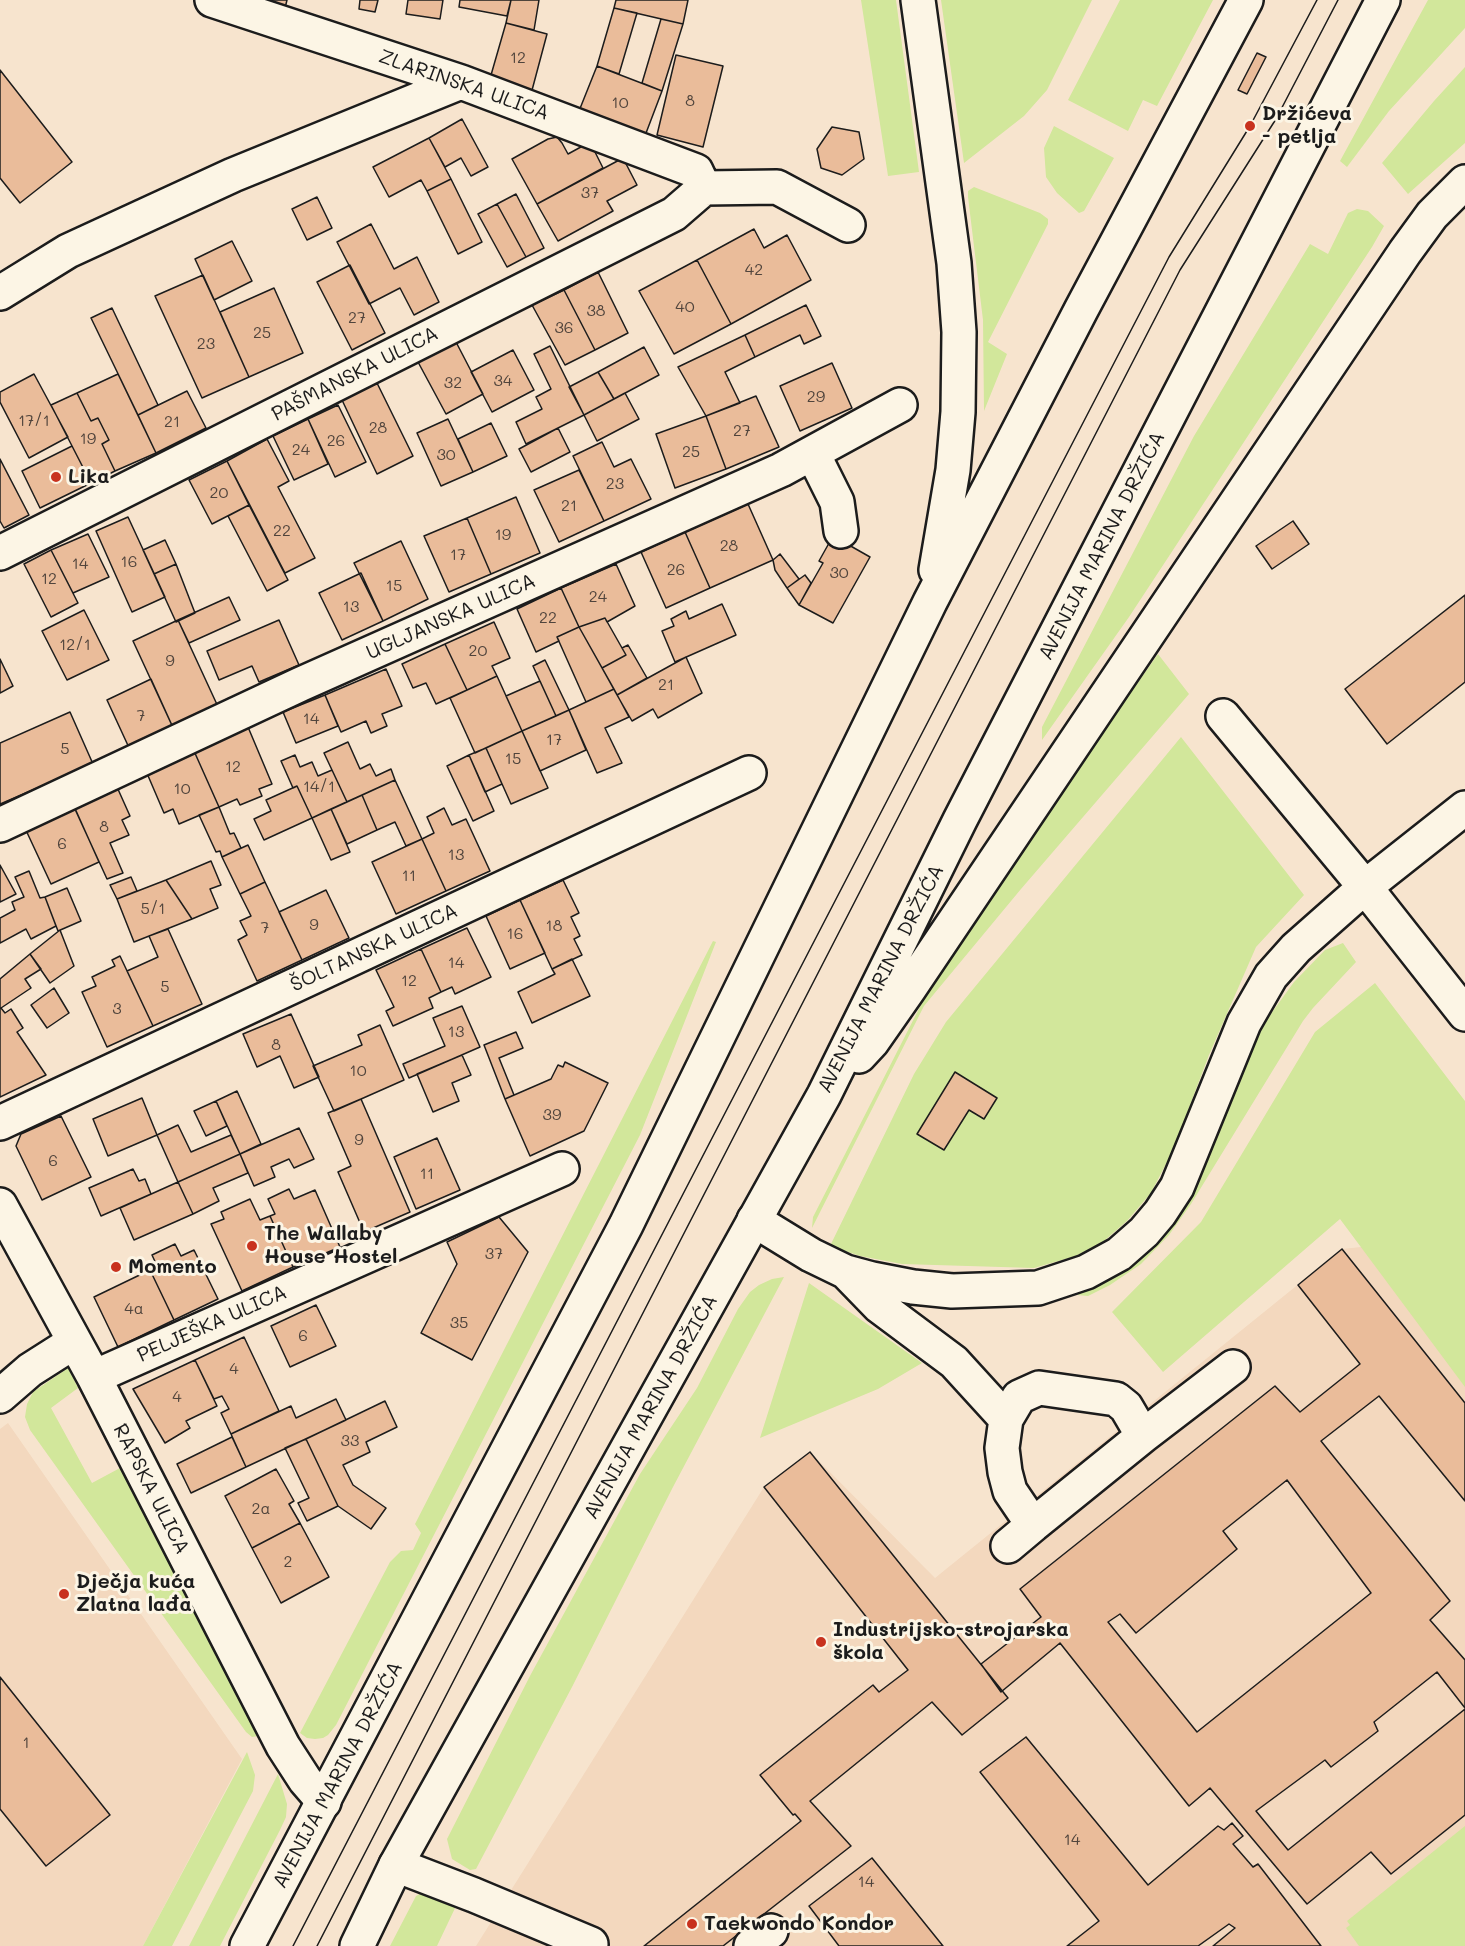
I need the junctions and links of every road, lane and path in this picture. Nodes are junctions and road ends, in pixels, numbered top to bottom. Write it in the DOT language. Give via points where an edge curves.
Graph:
graph roads {
  1 [pos="212,0"];
  2 [pos="918,0"];
  3 [pos="1246,0"];
  4 [pos="1383,0"];
  5 [pos="461,82"];
  6 [pos="1465,182"];
  7 [pos="704,189"];
  8 [pos="848,225"];
  9 [pos="0,293"];
  10 [pos="900,405"];
  11 [pos="813,454"];
  12 [pos="840,531"];
  13 [pos="0,553"];
  14 [pos="930,602"];
  15 [pos="1223,716"];
  16 [pos="749,773"];
  17 [pos="1465,808"];
  18 [pos="0,825"];
  19 [pos="1365,887"];
  20 [pos="1465,1014"];
  21 [pos="824,1095"];
  22 [pos="0,1123"];
  23 [pos="562,1169"];
  24 [pos="0,1205"];
  25 [pos="754,1220"];
  26 [pos="846,1272"];
  27 [pos="74,1342"];
  28 [pos="1233,1367"];
  29 [pos="94,1377"];
  30 [pos="0,1396"];
  31 [pos="1006,1419"];
  32 [pos="1143,1436"];
  33 [pos="1033,1525"];
  34 [pos="1008,1546"];
  35 [pos="324,1802"];
  36 [pos="396,1865"];
  37 [pos="591,1944"];
  38 [pos="247,1946"];
  39 [pos="357,1946"];
  1 -- 5 [label="main road, ZLARINSKA ULICA"];
  2 -- 14 [label="main road" via="954,263 959,332 953,470"];
  3 -- 14 [label="main road, AVENIJA MARINA DRŽIĆA"];
  4 -- 21 [label="main road, AVENIJA MARINA DRŽIĆA" via="966,809"];
  5 -- 7 [label="main road, ZLARINSKA ULICA" via="696,171"];
  5 -- 9 [label="main road" via="233,175 68,251"];
  6 -- 21 [label="main road" via="1405,252 909,989 872,1042"];
  7 -- 8 [label="main road" via="777,187"];
  7 -- 13 [label="main road, PAŠMANSKA ULICA" via="674,214"];
  10 -- 11 [label="main road, UGLJANSKA ULICA"];
  11 -- 12 [label="main road" via="837,502"];
  11 -- 18 [label="main road, UGLJANSKA ULICA" via="301,684"];
  14 -- 35 [label="main road, AVENIJA MARINA DRŽIĆA" via="626,1226"];
  15 -- 19 [label="main road"];
  16 -- 22 [label="main road, ŠOLTANSKA ULICA"];
  17 -- 19 [label="main road"];
  19 -- 20 [label="main road"];
  19 -- 26 [label="main road" via="1296,948 1271,976 1244,1023 1177,1187 1144,1232 1119,1254 1086,1272 1038,1288 952,1291"];
  21 -- 25 [label="main road, AVENIJA MARINA DRŽIĆA"];
  23 -- 29 [label="main road, PELJEŠKA ULICA"];
  24 -- 27 [label="main road, RAPSKA ULICA"];
  25 -- 26 [label="main road"];
  25 -- 36 [label="main road, AVENIJA MARINA DRŽIĆA"];
  26 -- 31 [label="main road" via="879,1306 954,1362"];
  27 -- 29 [label="main road, RAPSKA ULICA"];
  27 -- 30 [label="main road" via="30,1370"];
  28 -- 32 [label="main road"];
  29 -- 35 [label="main road, RAPSKA ULICA" via="283,1746"];
  31 -- 32 [label="main road" via="1019,1397 1039,1388 1116,1399 1126,1407"];
  31 -- 33 [label="main road" via="1002,1448 1005,1472 1010,1491"];
  32 -- 33 [label="main road"];
  33 -- 34 [label="main road"];
  35 -- 38 [label="main road, AVENIJA MARINA DRŽIĆA"];
  36 -- 37 [label="main road"];
  36 -- 39 [label="main road, AVENIJA MARINA DRŽIĆA"];
}
